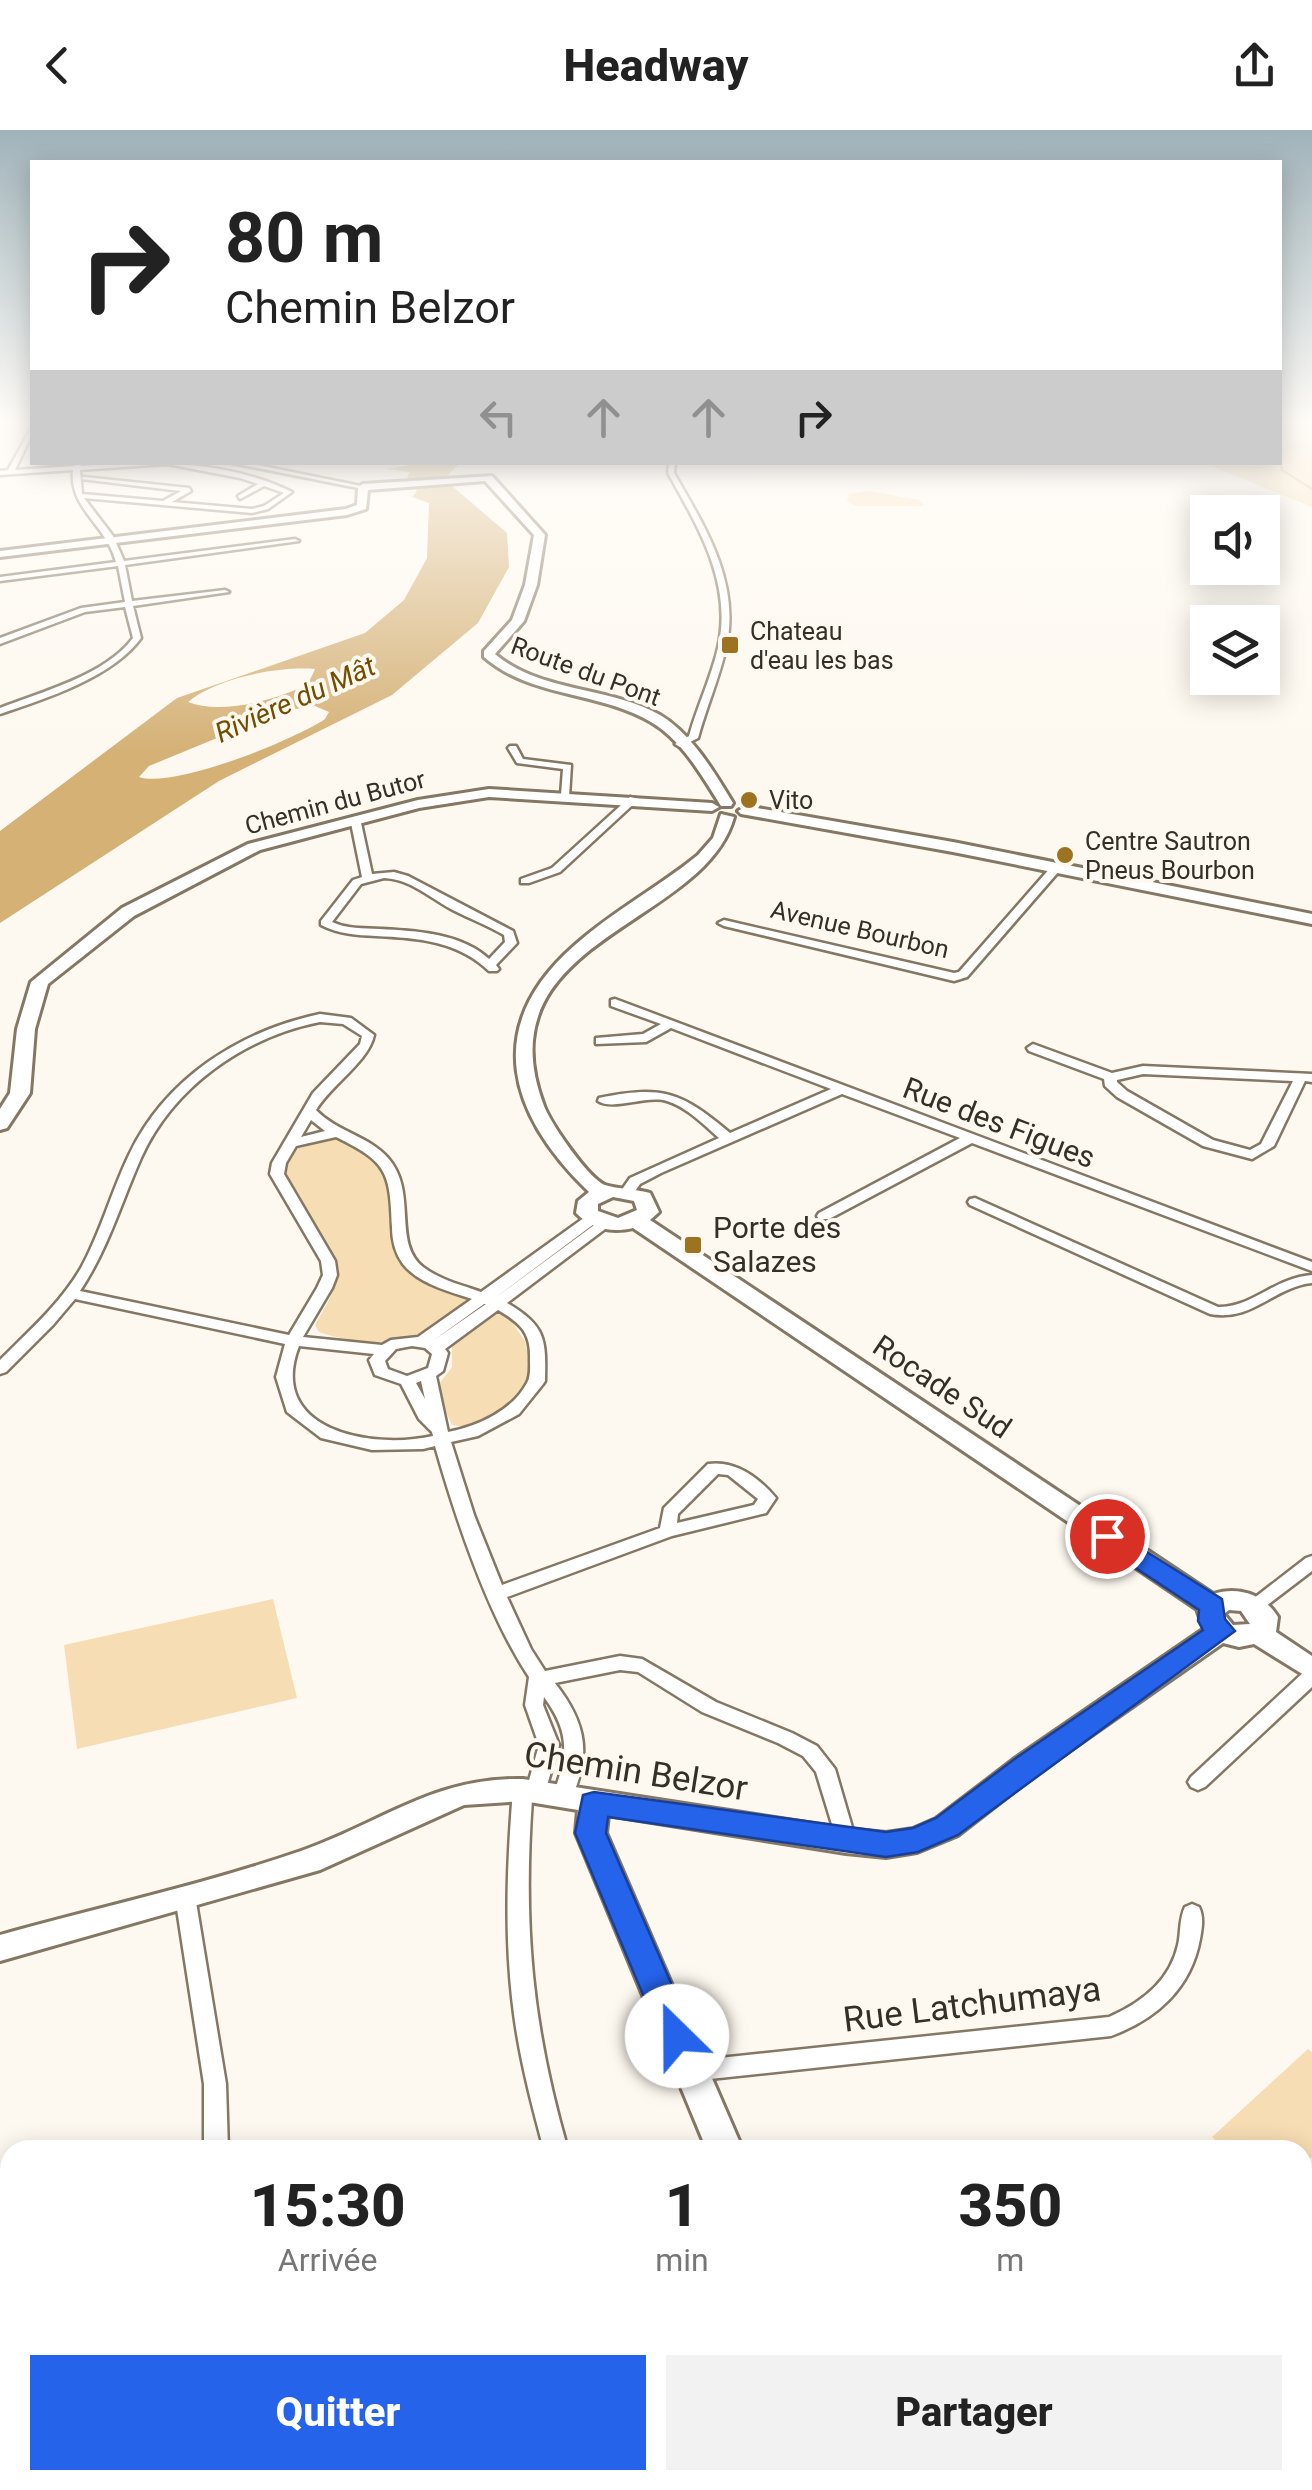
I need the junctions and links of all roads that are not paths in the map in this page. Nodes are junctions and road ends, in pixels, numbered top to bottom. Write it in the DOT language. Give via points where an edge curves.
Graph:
graph roads {
  1 [pos="102,530"];
  2 [pos="201,530"];
  3 [pos="535,530"];
  4 [pos="701,530"];
  5 [pos="113,541"];
  6 [pos="295,541"];
  7 [pos="0,554"];
  8 [pos="118,562"];
  9 [pos="0,579"];
  10 [pos="225,592"];
  11 [pos="126,602"];
  12 [pos="0,641"];
  13 [pos="0,711"];
  14 [pos="680,744"];
  15 [pos="512,748"];
  16 [pos="566,795"];
  17 [pos="634,798"];
  18 [pos="722,809"];
  19 [pos="356,823"];
  20 [pos="1056,868"];
  21 [pos="368,878"];
  22 [pos="525,881"];
  23 [pos="1312,919"];
  24 [pos="724,923"];
  25 [pos="615,1003"];
  26 [pos="670,1024"];
  27 [pos="600,1040"];
  28 [pos="1032,1048"];
  29 [pos="1110,1077"];
  30 [pos="1306,1078"];
  31 [pos="840,1090"];
  32 [pos="604,1101"];
  33 [pos="310,1112"];
  34 [pos="0,1124"];
  35 [pos="332,1134"];
  36 [pos="728,1138"];
  37 [pos="970,1139"];
  38 [pos="291,1143"];
  39 [pos="628,1190"];
  40 [pos="601,1192"];
  41 [pos="976,1202"];
  42 [pos="824,1216"];
  43 [pos="599,1221"];
  44 [pos="636,1221"];
  45 [pos="1312,1267"];
  46 [pos="1312,1279"];
  47 [pos="72,1294"];
  48 [pos="491,1301"];
  49 [pos="294,1341"];
  50 [pos="429,1345"];
  51 [pos="380,1355"];
  52 [pos="0,1369"];
  53 [pos="428,1376"];
  54 [pos="407,1380"];
  55 [pos="438,1433"];
  56 [pos="668,1531"];
  57 [pos="1312,1562"];
  58 [pos="496,1594"];
  59 [pos="1217,1619"];
  60 [pos="1257,1620"];
  61 [pos="1312,1673"];
  62 [pos="536,1680"];
  63 [pos="1198,1782"];
  64 [pos="554,1796"];
  65 [pos="846,1840"];
  66 [pos="186,1896"];
  67 [pos="1192,1913"];
  68 [pos="0,1948"];
  69 [pos="691,2070"];
  70 [pos="216,2140"];
  71 [pos="553,2140"];
  72 [pos="721,2140"];
  1 -- 5 [label="street"];
  2 -- 5 [label="main road"];
  3 -- 14 [label="main road, Route du Pont" via="540,535 531,585 518,621 488,654 510,670 636,709 661,722"];
  4 -- 14 [label="street" via="727,605 725,636 693,738"];
  5 -- 7 [label="main road"];
  5 -- 8 [label="street"];
  6 -- 8 [label="street"];
  8 -- 9 [label="street"];
  8 -- 11 [label="street"];
  10 -- 11 [label="street"];
  11 -- 12 [label="street" via="74,612"];
  11 -- 13 [label="street" via="137,638 125,654"];
  14 -- 18 [label="main road, Route du Pont"];
  15 -- 16 [label="street" via="520,761 568,766"];
  16 -- 17 [label="main road, Chemin du Butor"];
  16 -- 19 [label="main road, Chemin du Butor" via="454,796"];
  17 -- 18 [label="main road, Chemin du Butor"];
  17 -- 22 [label="street" via="556,870"];
  18 -- 20 [label="main road"];
  18 -- 40 [label="main road" via="720,839 704,858 564,965 534,1006 525,1034 522,1069 534,1108 551,1139"];
  19 -- 21 [label="street"];
  19 -- 34 [label="main road, Chemin du Butor" via="254,846 128,912 46,976 26,1030 20,1093"];
  20 -- 23 [label="main road"];
  20 -- 24 [label="street, Avenue Bourbon" via="954,977"];
  21 -- 21 [label="street" via="350,889 326,926 446,942 475,952 492,967 511,943 509,933 444,901 418,880"];
  25 -- 26 [label="street, Rue des Figues"];
  26 -- 27 [label="street" via="646,1038"];
  26 -- 31 [label="street, Rue des Figues"];
  28 -- 29 [label="street"];
  29 -- 30 [label="street" via="1143,1070"];
  29 -- 30 [label="street" via="1122,1094 1208,1144 1252,1155 1267,1146"];
  31 -- 36 [label="street"];
  31 -- 37 [label="street, Rue des Figues"];
  32 -- 36 [label="street" via="670,1095"];
  33 -- 35 [label="street"];
  33 -- 38 [label="street"];
  33 -- 47 [label="street" via="366,1045 360,1026 319,1017 282,1023 176,1097 131,1164"];
  35 -- 38 [label="street"];
  35 -- 48 [label="street" via="362,1144 391,1169 400,1193 398,1244 414,1268"];
  36 -- 39 [label="street"];
  37 -- 42 [label="street"];
  37 -- 45 [label="street, Rue des Figues"];
  38 -- 49 [label="street" via="277,1174 330,1275"];
  39 -- 40 [label="main road"];
  39 -- 44 [label="main road" via="649,1207"];
  40 -- 43 [label="main road" via="586,1207"];
  41 -- 46 [label="street" via="1215,1311 1242,1310 1295,1278"];
  43 -- 44 [label="main road"];
  43 -- 48 [label="street"];
  44 -- 59 [label="main road, Rocade Sud"];
  47 -- 49 [label="street"];
  47 -- 52 [label="street"];
  48 -- 50 [label="street"];
  48 -- 55 [label="street" via="522,1320 537,1342 541,1366 532,1390 480,1432"];
  49 -- 51 [label="street"];
  49 -- 55 [label="street" via="285,1362 288,1406 313,1428 394,1448"];
  50 -- 51 [label="street" via="401,1342"];
  50 -- 53 [label="street" via="442,1359"];
  51 -- 54 [label="street" via="387,1377"];
  53 -- 54 [label="street"];
  53 -- 55 [label="street"];
  54 -- 55 [label="street"];
  55 -- 58 [label="street"];
  56 -- 56 [label="street" via="760,1508 766,1493 732,1470 714,1468 670,1512"];
  56 -- 58 [label="street"];
  57 -- 60 [label="street"];
  58 -- 62 [label="street"];
  59 -- 60 [label="main road" via="1237,1637"];
  59 -- 65 [label="main road, Chemin Belzor" via="947,1827 886,1845"];
  60 -- 61 [label="main road"];
  61 -- 63 [label="street"];
  62 -- 64 [label="street" via="534,1705 549,1745"];
  62 -- 65 [label="street" via="620,1663 642,1666 709,1707 785,1738 824,1769"];
  64 -- 65 [label="main road, Chemin Belzor"];
  64 -- 66 [label="main road, Chemin Belzor" via="489,1786 456,1794 315,1859"];
  64 -- 69 [label="main road" via="591,1833"];
  64 -- 71 [label="street" via="515,1935 533,2075"];
  66 -- 68 [label="main road, Chemin Belzor"];
  66 -- 70 [label="street" via="215,2084"];
  67 -- 69 [label="street, Rue Latchumaya" via="1184,1968 1150,2007 1111,2026"];
  69 -- 72 [label="main road"];
}
